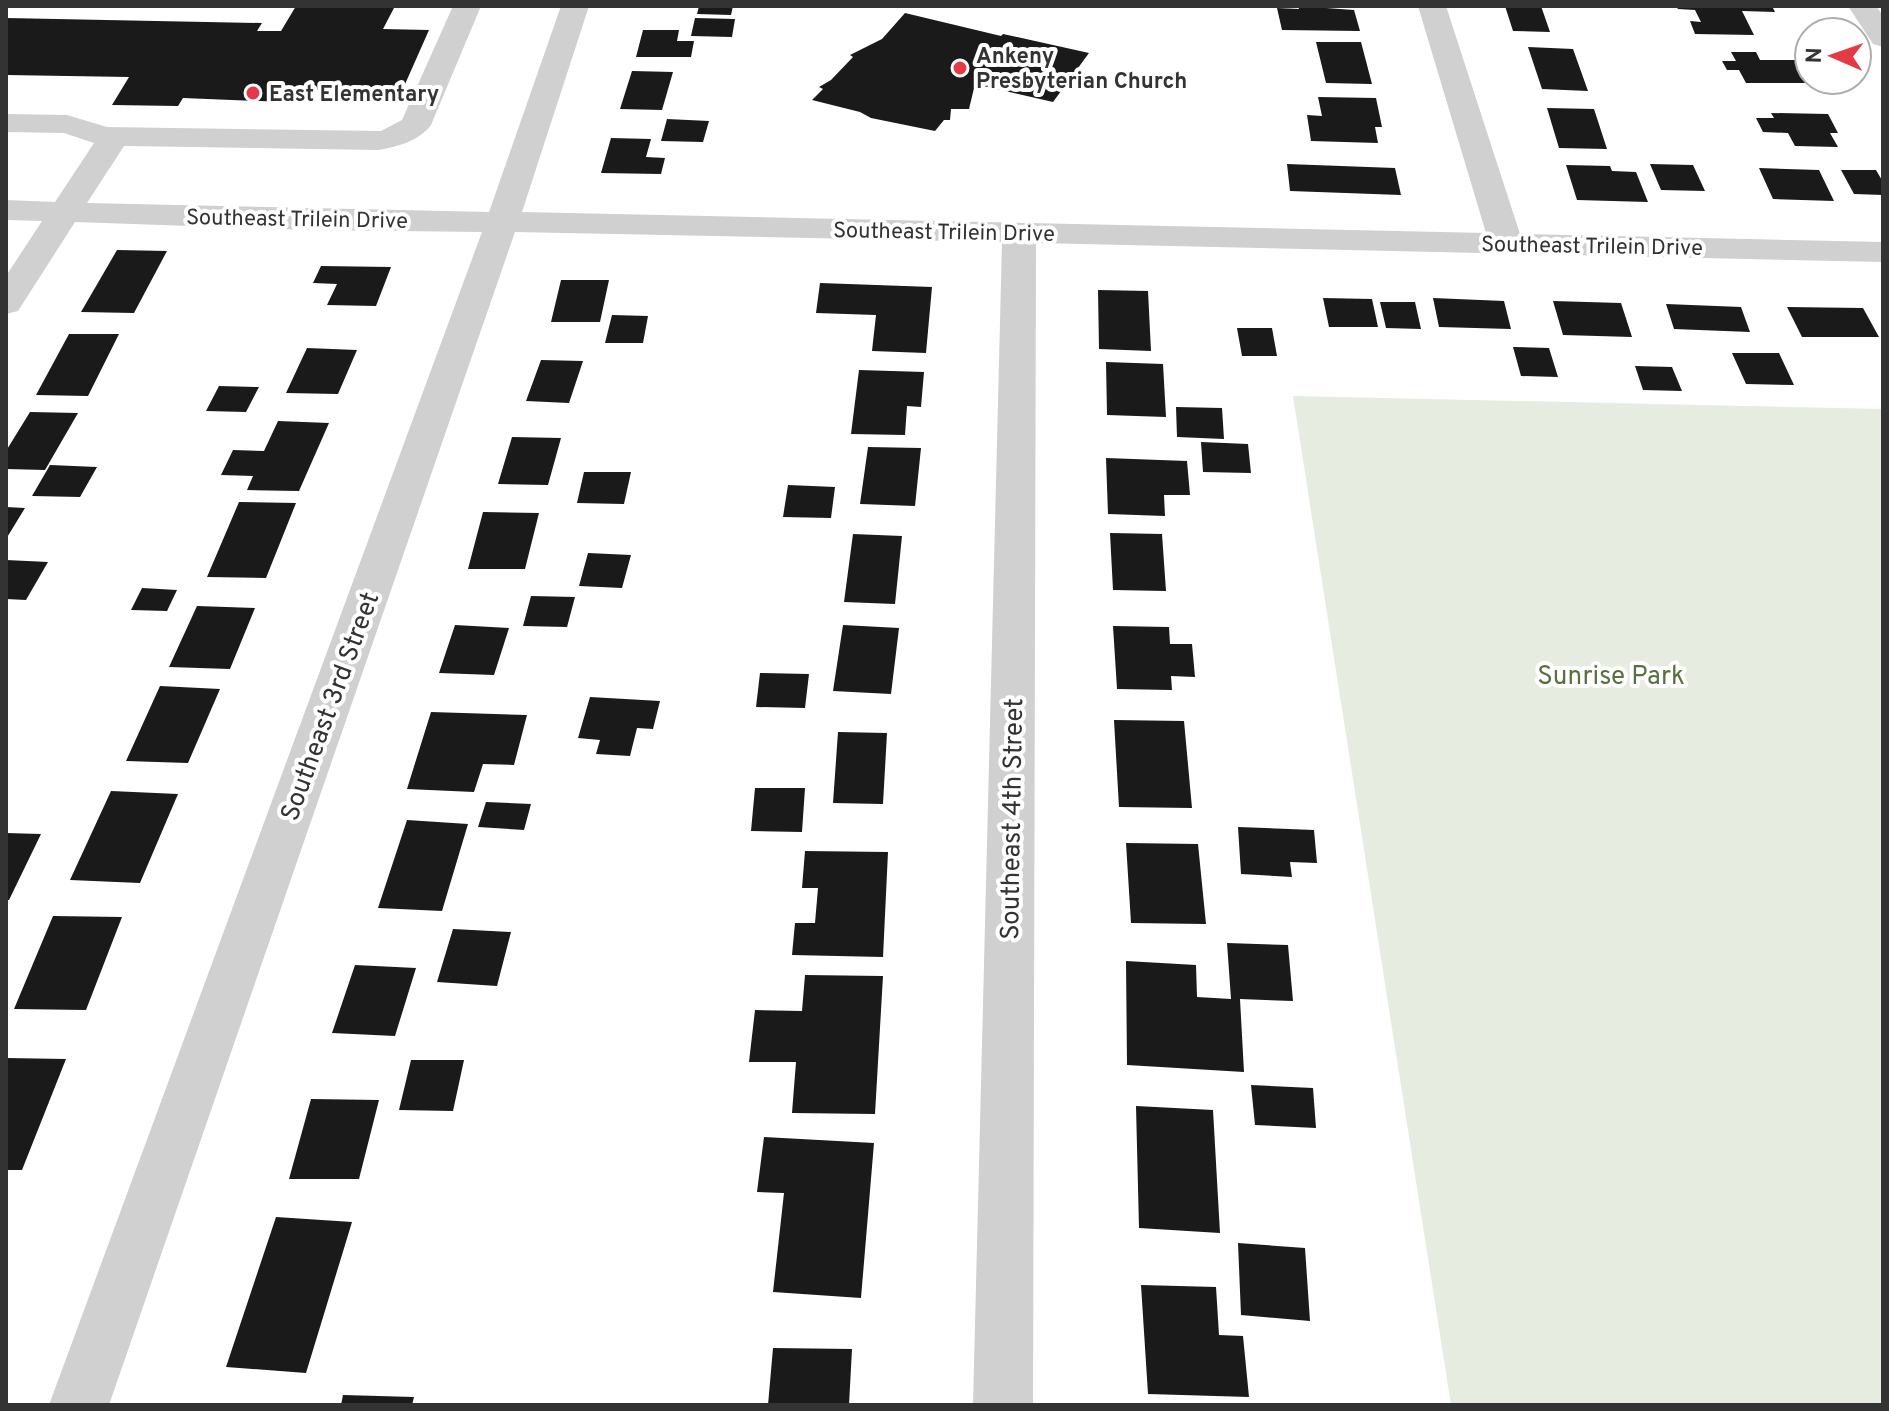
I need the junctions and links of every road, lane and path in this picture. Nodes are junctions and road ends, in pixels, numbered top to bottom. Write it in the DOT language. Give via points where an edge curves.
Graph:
graph roads {
  1 [pos="467,6"];
  2 [pos="575,6"];
  3 [pos="1432,6"];
  4 [pos="1862,6"];
  5 [pos="1883,38"];
  6 [pos="6,123"];
  7 [pos="114,136"];
  8 [pos="6,210"];
  9 [pos="64,212"];
  10 [pos="502,222"];
  11 [pos="1019,233"];
  12 [pos="1506,243"];
  13 [pos="1883,252"];
  14 [pos="6,303"];
  15 [pos="79,1405"];
  16 [pos="1003,1405"];
  1 -- 7 [label="street" via="415,125 390,139"];
  2 -- 10 [label="street, Southeast 3rd Street"];
  3 -- 12 [label="street"];
  4 -- 5 [label="street"];
  6 -- 7 [label="street" via="67,124"];
  7 -- 9 [label="street"];
  8 -- 9 [label="street, Southeast Trilein Drive"];
  9 -- 10 [label="street, Southeast Trilein Drive"];
  9 -- 14 [label="street"];
  10 -- 11 [label="street, Southeast Trilein Drive"];
  10 -- 15 [label="street, Southeast 3rd Street"];
  11 -- 12 [label="street, Southeast Trilein Drive"];
  11 -- 16 [label="street, Southeast 4th Street"];
  12 -- 13 [label="street, Southeast Trilein Drive"];
}
